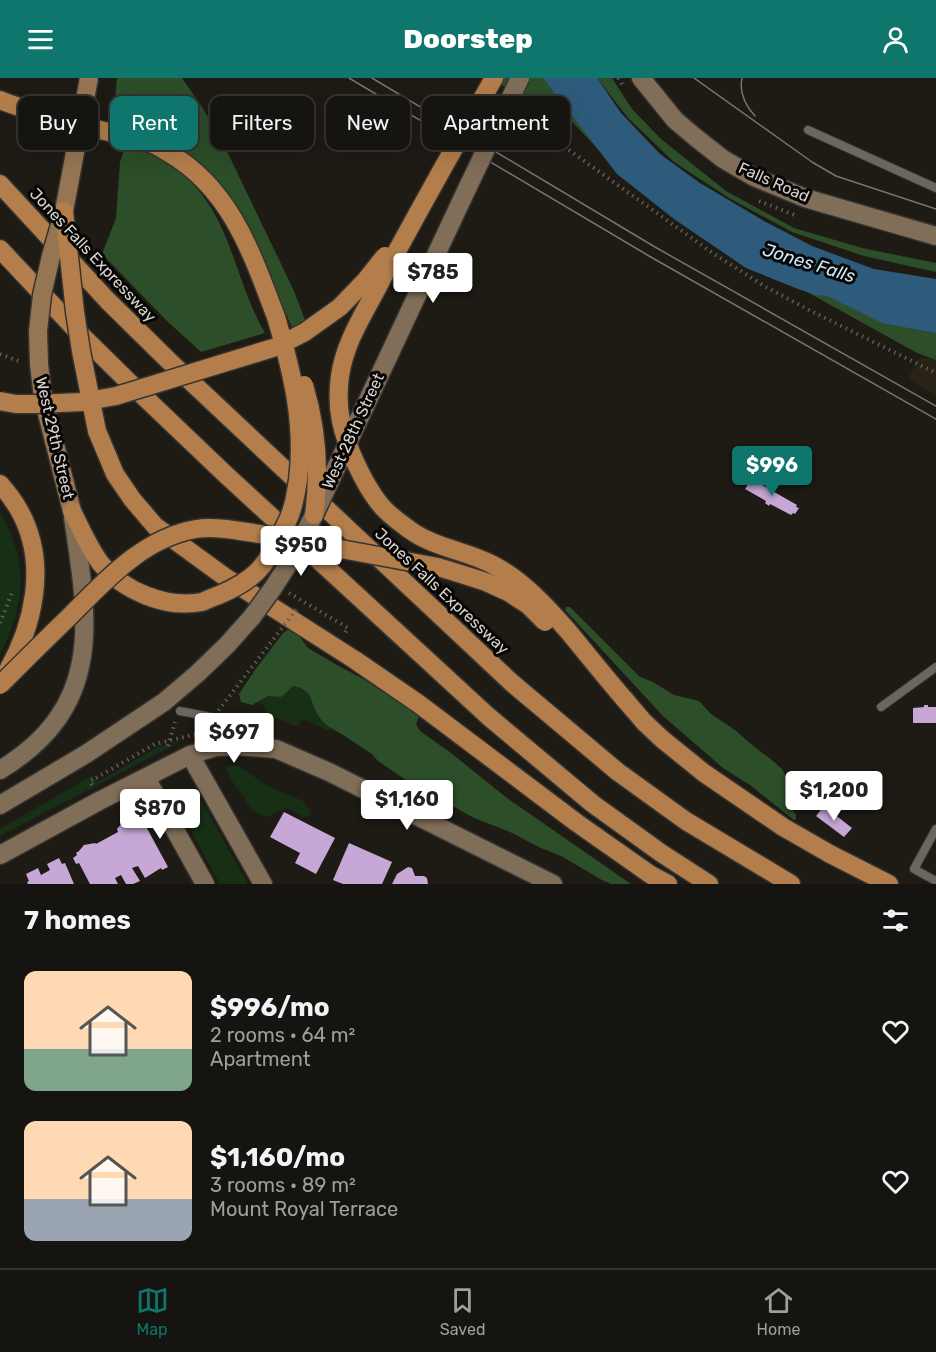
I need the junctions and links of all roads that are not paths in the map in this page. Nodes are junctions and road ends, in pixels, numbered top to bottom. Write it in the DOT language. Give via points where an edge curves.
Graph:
graph roads {
  1 [pos="89,78"];
  2 [pos="494,78"];
  3 [pos="520,78"];
  4 [pos="641,78"];
  5 [pos="0,100"];
  6 [pos="808,130"];
  7 [pos="0,184"];
  8 [pos="936,188"];
  9 [pos="424,199"];
  10 [pos="64,211"];
  11 [pos="936,236"];
  12 [pos="0,249"];
  13 [pos="276,317"];
  14 [pos="0,401"];
  15 [pos="0,484"];
  16 [pos="72,511"];
  17 [pos="314,515"];
  18 [pos="936,667"];
  19 [pos="0,684"];
  20 [pos="626,701"];
  21 [pos="881,707"];
  22 [pos="180,711"];
  23 [pos="276,749"];
  24 [pos="190,755"];
  25 [pos="0,770"];
  26 [pos="146,778"];
  27 [pos="0,805"];
  28 [pos="936,829"];
  29 [pos="0,855"];
  30 [pos="936,881"];
  31 [pos="205,884"];
  32 [pos="263,884"];
  33 [pos="553,884"];
  34 [pos="668,884"];
  35 [pos="709,884"];
  36 [pos="791,884"];
  37 [pos="889,884"];
  1 -- 10 [label="main road, West 29th Street, bridge"];
  2 -- 9 [label="highway, bridge"];
  3 -- 17 [label="main road, West 28th Street, bridge"];
  4 -- 11 [label="main road, Falls Road" via="695,138 754,177 805,198"];
  5 -- 13 [label="highway" via="154,145 194,171 229,211"];
  6 -- 8 [label="lane"];
  7 -- 36 [label="highway, Jones Falls Expressway" via="169,361 512,683 618,772 677,815"];
  9 -- 14 [label="highway, bridge" via="365,282 340,307 276,347 116,396 37,404"];
  9 -- 20 [label="highway, bridge" via="344,356 339,392 344,433 367,486 393,518 431,543 481,559 516,580 546,605"];
  10 -- 16 [label="main road, West 29th Street, bridge" via="42,295 38,331 43,398"];
  10 -- 34 [label="highway, bridge" via="79,341 98,431 115,474 155,526 225,577 419,704 577,823"];
  12 -- 35 [label="highway" via="145,397 489,717 593,804"];
  13 -- 16 [label="highway, bridge" via="295,390 300,462 291,512 258,572 239,587 201,602 162,600 126,586 111,575 99,562"];
  13 -- 17 [label="highway, bridge" via="292,348 309,400 318,475"];
  15 -- 19 [label="highway" via="19,510 35,569 33,607 26,633"];
  16 -- 25 [label="main road, West 29th Street" via="84,595 85,635 80,670 66,706 52,727"];
  17 -- 27 [label="main road, West 28th Street, bridge" via="273,588 227,645 198,673 118,733"];
  18 -- 21 [label="lane"];
  19 -- 20 [label="highway, bridge" via="118,569 141,552 197,529 230,529 438,567 486,582 528,605"];
  20 -- 37 [label="highway" via="662,739 704,773 783,827"];
  22 -- 23 [label="lane" via="246,728"];
  23 -- 24 [label="main road" via="216,747"];
  23 -- 33 [label="main road"];
  24 -- 26 [label="main road"];
  24 -- 32 [label="main road"];
  26 -- 29 [label="main road"];
  26 -- 31 [label="main road"];
  28 -- 30 [label="lane" via="914,869"];
}
